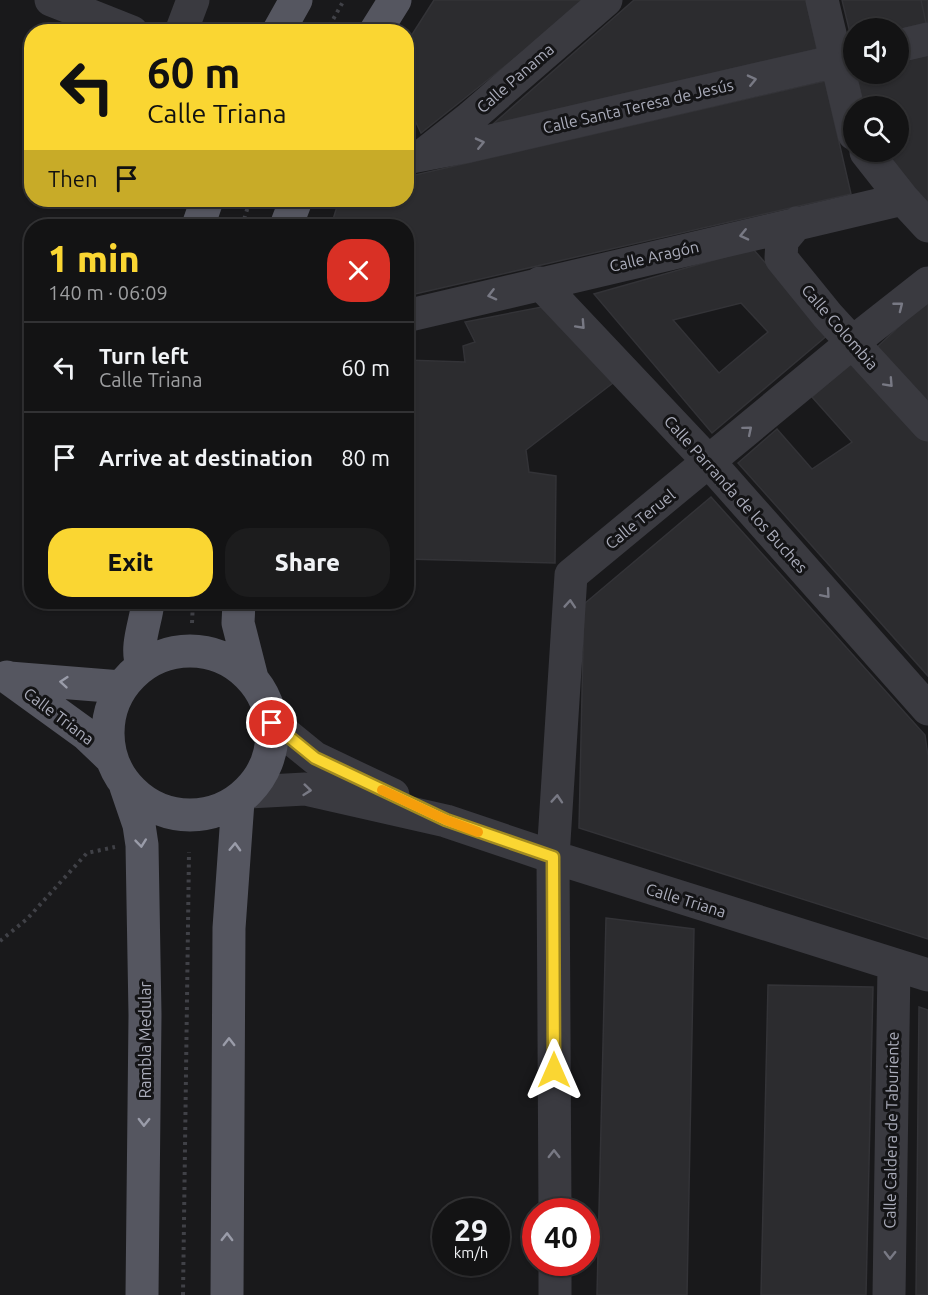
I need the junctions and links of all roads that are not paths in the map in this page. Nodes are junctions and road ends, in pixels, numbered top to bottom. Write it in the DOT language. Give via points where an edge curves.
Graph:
graph roads {
  1 [pos="51,0"];
  2 [pos="193,0"];
  3 [pos="296,0"];
  4 [pos="395,0"];
  5 [pos="606,0"];
  6 [pos="822,0"];
  7 [pos="112,24"];
  8 [pos="184,24"];
  9 [pos="282,24"];
  10 [pos="380,24"];
  11 [pos="928,39"];
  12 [pos="909,43"];
  13 [pos="843,54"];
  14 [pos="843,59"];
  15 [pos="415,156"];
  16 [pos="856,162"];
  17 [pos="874,162"];
  18 [pos="903,199"];
  19 [pos="843,212"];
  20 [pos="797,223"];
  21 [pos="928,225"];
  22 [pos="540,283"];
  23 [pos="928,283"];
  24 [pos="414,314"];
  25 [pos="853,342"];
  26 [pos="928,425"];
  27 [pos="709,462"];
  28 [pos="147,609"];
  29 [pos="239,609"];
  30 [pos="4,676"];
  31 [pos="132,676"];
  32 [pos="252,678"];
  33 [pos="928,709"];
  34 [pos="272,723"];
  35 [pos="110,757"];
  36 [pos="126,787"];
  37 [pos="243,796"];
  38 [pos="446,820"];
  39 [pos="553,857"];
  40 [pos="894,966"];
  41 [pos="928,975"];
  42 [pos="555,1198"];
  43 [pos="555,1276"];
  44 [pos="142,1295"];
  45 [pos="226,1295"];
  46 [pos="555,1295"];
  47 [pos="889,1295"];
  1 -- 7 [label="street"];
  2 -- 8 [label="street"];
  3 -- 9 [label="main road"];
  4 -- 10 [label="main road"];
  5 -- 15 [label="street, Calle Panama" via="470,118"];
  6 -- 13 [label="street"];
  11 -- 12 [label="street"];
  15 -- 14 [label="street, Calle Santa Teresa de Jesús, one-way"];
  16 -- 19 [label="street" via="861,198"];
  17 -- 18 [label="street"];
  18 -- 19 [label="street, Calle Aragón"];
  18 -- 21 [label="street"];
  19 -- 20 [label="street, Calle Aragón"];
  20 -- 22 [label="street, Calle Aragón, one-way"];
  20 -- 25 [label="street, Calle Colombia" via="782,241 781,258"];
  22 -- 24 [label="street, Calle Aragón, one-way"];
  22 -- 27 [label="street, Calle Parranda de los Buches, one-way"];
  25 -- 23 [label="street, Calle Teruel, one-way"];
  25 -- 26 [label="street, Calle Colombia, one-way"];
  27 -- 25 [label="street, Calle Teruel, one-way"];
  27 -- 33 [label="street, Calle Parranda de los Buches, one-way"];
  39 -- 27 [label="street, Calle Teruel, one-way" via="572,575"];
  28 -- 31 [label="main road"];
  29 -- 32 [label="main road" via="238,622"];
  31 -- 30 [label="main road, Calle Triana, one-way"];
  30 -- 35 [label="main road, Calle Triana" via="87,735"];
  31 -- 32 [label="main road" via="170,653 199,651 228,660"];
  31 -- 35 [label="main road" via="112,705 107,724"];
  32 -- 34 [label="main road" via="265,699"];
  34 -- 37 [label="main road" via="266,764"];
  34 -- 38 [label="street, Calle Triana" via="315,758"];
  35 -- 36 [label="main road"];
  36 -- 37 [label="main road" via="142,802 165,812 190,816 216,812"];
  36 -- 44 [label="main road, Rambla Medular, one-way" via="142,845 146,1015"];
  37 -- 38 [label="street, Calle Triana, one-way" via="305,789"];
  45 -- 37 [label="main road, one-way" via="230,928"];
  38 -- 39 [label="street, Calle Triana"];
  39 -- 40 [label="street, Calle Triana"];
  42 -- 39 [label="street, Calle Teruel, one-way"];
  40 -- 41 [label="street, Calle Triana"];
  40 -- 47 [label="street, Calle Caldera de Taburiente, one-way"];
  43 -- 46 [label="street"];
}
